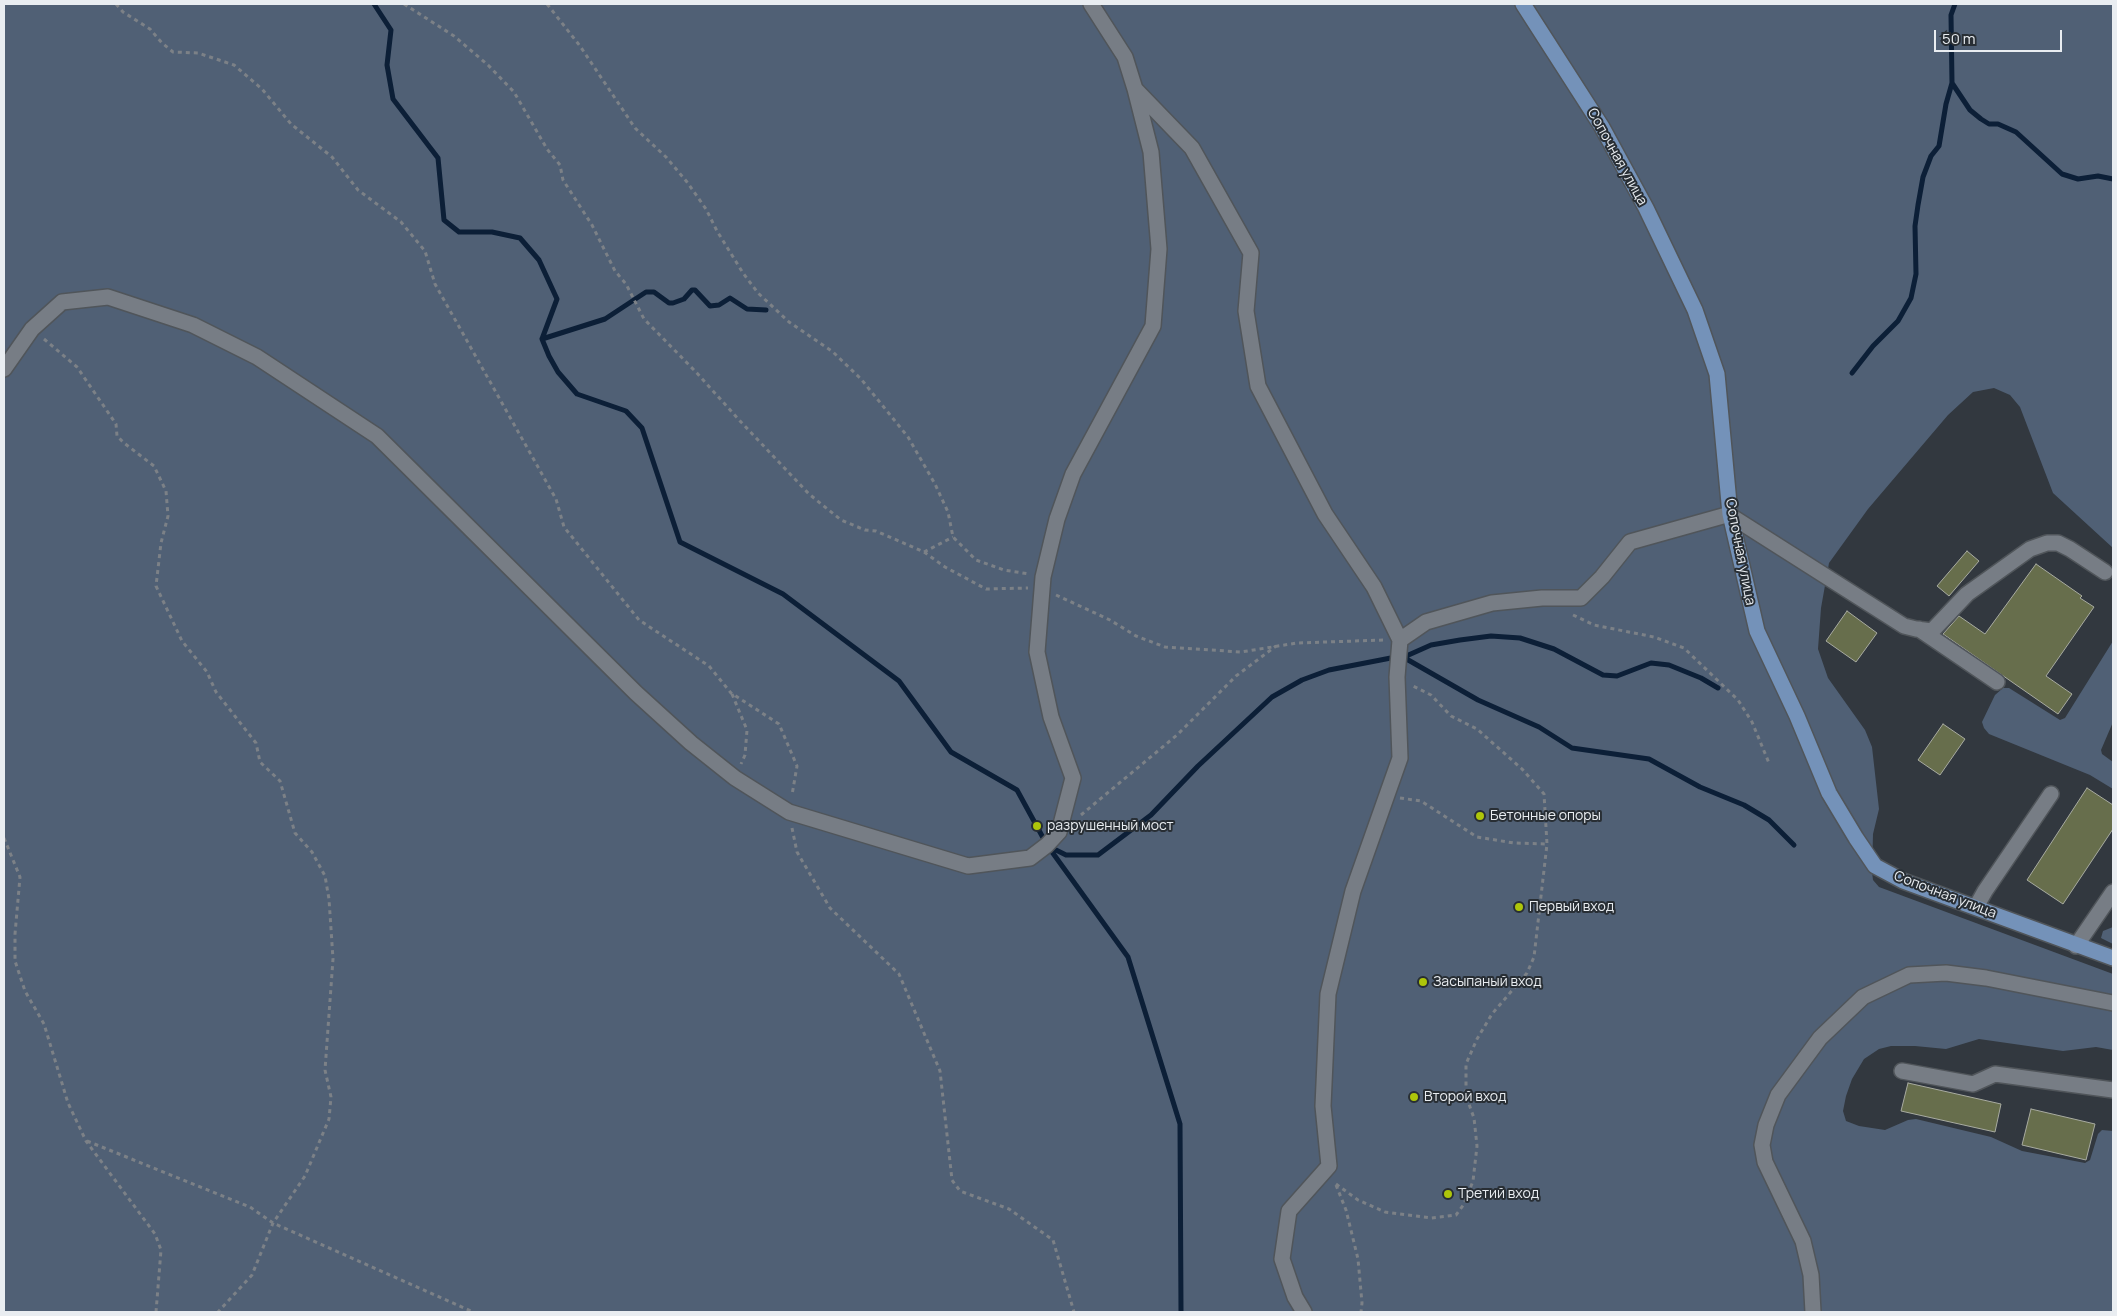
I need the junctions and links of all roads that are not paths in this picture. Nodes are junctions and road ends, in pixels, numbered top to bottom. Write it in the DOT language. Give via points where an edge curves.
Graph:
graph roads {
  1 [pos="1091,4"];
  2 [pos="1523,4"];
  3 [pos="1135,89"];
  4 [pos="4,369"];
  5 [pos="1731,515"];
  6 [pos="2105,572"];
  7 [pos="1920,630"];
  8 [pos="1400,640"];
  9 [pos="1997,682"];
  10 [pos="2051,794"];
  11 [pos="2113,892"];
  12 [pos="1976,907"];
  13 [pos="2076,946"];
  14 [pos="2113,958"];
  15 [pos="2113,1003"];
  16 [pos="1902,1071"];
  17 [pos="2113,1090"];
  18 [pos="1304,1312"];
  19 [pos="1812,1312"];
  1 -- 3 [label="street" via="1125,57"];
  2 -- 5 [label="main road, Сопочная улица" via="1602,128 1646,208 1695,310 1717,374"];
  3 -- 4 [label="street" via="1151,152 1159,249 1153,326 1073,474 1057,519 1042,583 1037,652 1051,718 1073,778 1059,832 1030,858 968,866 789,812 736,778 691,743 636,693 377,436 257,356 193,325 108,297 62,302 32,329"];
  3 -- 8 [label="street" via="1192,148 1251,253 1246,311 1258,386 1325,514 1374,587"];
  5 -- 7 [label="street" via="1904,626"];
  5 -- 8 [label="street" via="1630,542 1581,598 1492,603 1426,622"];
  5 -- 12 [label="main road, Сопочная улица" via="1757,631 1829,792 1856,838 1875,866 1903,881"];
  6 -- 7 [label="street" via="2058,543 2047,543 2030,549 1967,594 1932,631"];
  7 -- 9 [label="street"];
  8 -- 18 [label="street" via="1400,758 1353,891 1328,994 1323,1106 1329,1166 1288,1211 1282,1258 1295,1297"];
  10 -- 12 [label="street"];
  11 -- 13 [label="street"];
  12 -- 13 [label="main road, Сопочная улица"];
  13 -- 14 [label="main road, Сопочная улица"];
  15 -- 19 [label="street" via="1986,978 1946,973 1909,975 1863,997 1820,1038 1778,1095 1762,1145 1765,1162 1804,1242 1811,1275"];
  16 -- 17 [label="street" via="1974,1084 1995,1074"];
}
